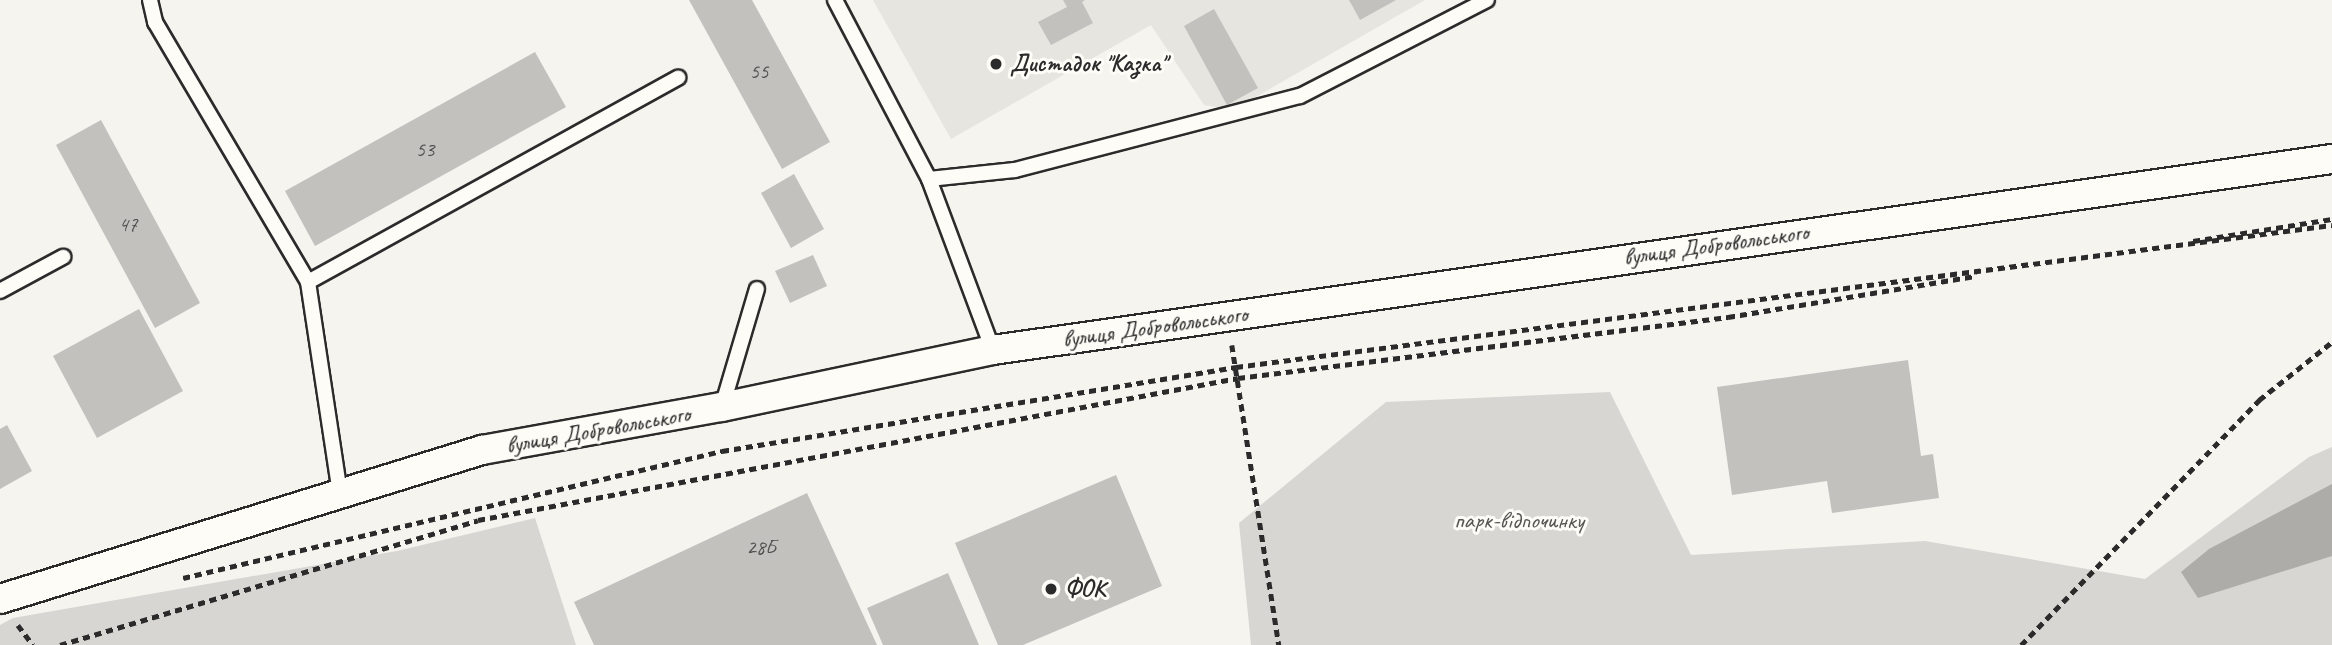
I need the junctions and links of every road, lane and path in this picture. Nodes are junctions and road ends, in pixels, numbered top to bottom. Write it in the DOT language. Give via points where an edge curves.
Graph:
graph roads {
  1 [pos="150,0"];
  2 [pos="835,0"];
  3 [pos="1487,0"];
  4 [pos="678,78"];
  5 [pos="2332,159"];
  6 [pos="929,179"];
  7 [pos="2332,219"];
  8 [pos="2332,225"];
  9 [pos="63,257"];
  10 [pos="2087,259"];
  11 [pos="309,282"];
  12 [pos="757,289"];
  13 [pos="0,291"];
  14 [pos="1227,317"];
  15 [pos="2332,342"];
  16 [pos="993,350"];
  17 [pos="1236,367"];
  18 [pos="1238,378"];
  19 [pos="722,407"];
  20 [pos="340,494"];
  21 [pos="173,580"];
  22 [pos="0,599"];
  23 [pos="27,615"];
  24 [pos="33,645"];
  25 [pos="60,645"];
  26 [pos="1279,645"];
  27 [pos="2021,645"];
  1 -- 11 [label="lane" via="155,22"];
  2 -- 6 [label="lane"];
  3 -- 6 [label="lane" via="1300,96 1015,170"];
  4 -- 11 [label="lane"];
  5 -- 14 [label="street, вулиця Добровольського"];
  6 -- 16 [label="lane"];
  7 -- 10 [label="path"];
  8 -- 10 [label="path"];
  9 -- 13 [label="lane"];
  10 -- 17 [label="path"];
  10 -- 18 [label="path" via="1728,317"];
  11 -- 20 [label="lane"];
  12 -- 19 [label="lane"];
  14 -- 16 [label="street, вулиця Добровольського"];
  14 -- 17 [label="path"];
  15 -- 27 [label="path" via="2259,400"];
  16 -- 19 [label="street, вулиця Добровольського"];
  17 -- 18 [label="path"];
  17 -- 21 [label="path" via="722,451"];
  18 -- 25 [label="path" via="478,520"];
  18 -- 26 [label="path"];
  19 -- 20 [label="street, вулиця Добровольського" via="482,450"];
  20 -- 22 [label="street, вулиця Добровольського"];
  23 -- 24 [label="path" via="13,618"];
}
